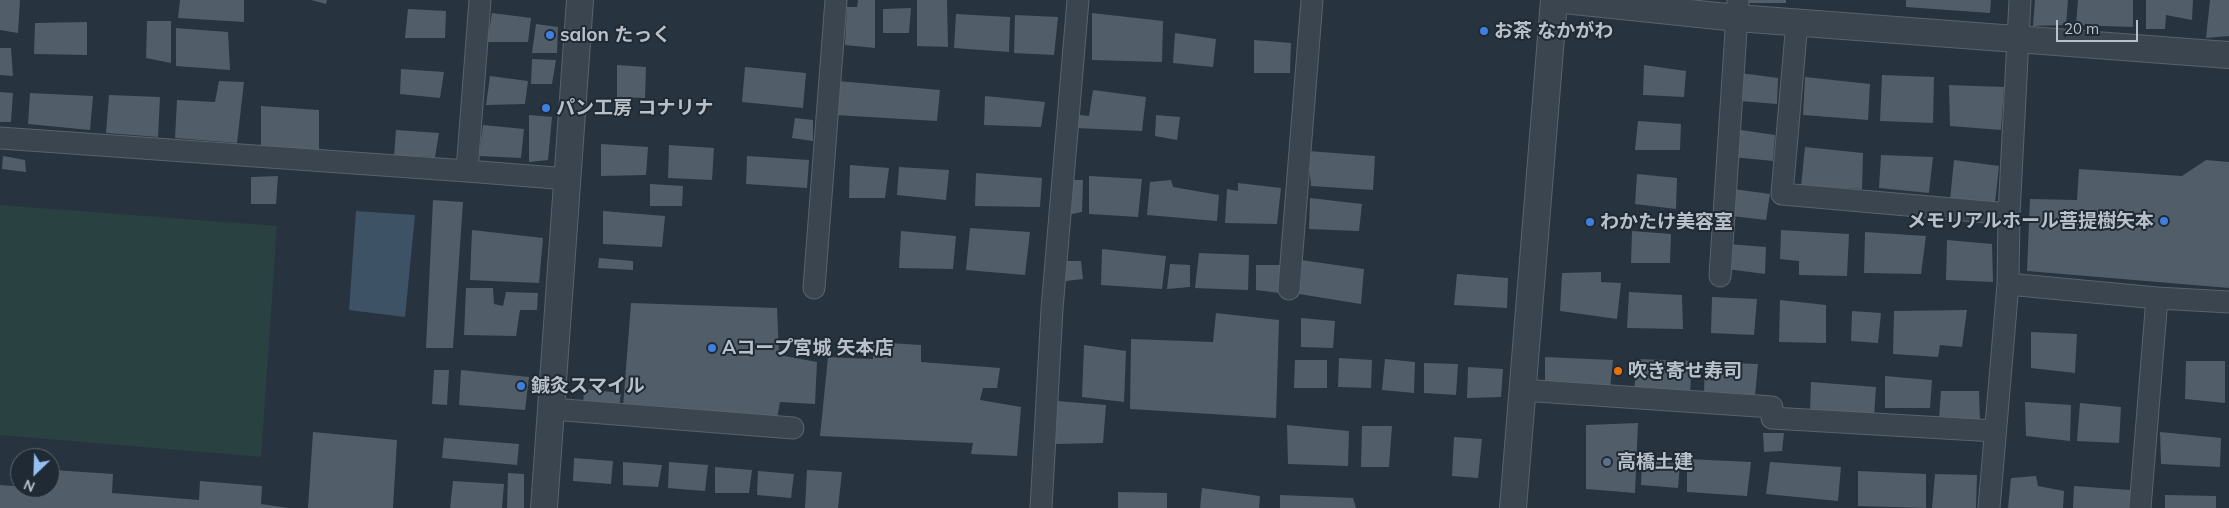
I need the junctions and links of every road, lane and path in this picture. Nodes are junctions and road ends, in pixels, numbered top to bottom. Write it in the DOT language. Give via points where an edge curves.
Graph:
graph roads {
  1 [pos="480,0"];
  2 [pos="580,0"];
  3 [pos="836,0"];
  4 [pos="1078,0"];
  5 [pos="1312,0"];
  6 [pos="1554,0"];
  7 [pos="1564,0"];
  8 [pos="2020,0"];
  9 [pos="1737,9"];
  10 [pos="1797,22"];
  11 [pos="2017,38"];
  12 [pos="2229,55"];
  13 [pos="0,138"];
  14 [pos="467,172"];
  15 [pos="568,180"];
  16 [pos="2008,214"];
  17 [pos="1720,276"];
  18 [pos="2008,284"];
  19 [pos="814,288"];
  20 [pos="1289,289"];
  21 [pos="2157,298"];
  22 [pos="2229,302"];
  23 [pos="1522,390"];
  24 [pos="552,409"];
  25 [pos="793,428"];
  26 [pos="1995,431"];
  27 [pos="544,508"];
  28 [pos="1041,508"];
  29 [pos="1513,508"];
  30 [pos="1989,508"];
  31 [pos="2140,508"];
  1 -- 14 [label="street"];
  2 -- 15 [label="street"];
  3 -- 19 [label="street"];
  4 -- 28 [label="street" via="1052,309"];
  5 -- 20 [label="street"];
  6 -- 23 [label="street"];
  7 -- 9 [label="street"];
  8 -- 11 [label="street"];
  9 -- 10 [label="street"];
  9 -- 17 [label="street"];
  10 -- 11 [label="street"];
  10 -- 16 [label="street" via="1782,194"];
  11 -- 12 [label="street"];
  11 -- 16 [label="street"];
  13 -- 14 [label="street"];
  14 -- 15 [label="street"];
  15 -- 24 [label="street"];
  16 -- 18 [label="street"];
  18 -- 21 [label="street"];
  18 -- 26 [label="street"];
  21 -- 22 [label="street"];
  21 -- 31 [label="street"];
  23 -- 26 [label="street" via="1772,406 1772,418"];
  23 -- 29 [label="street"];
  24 -- 25 [label="street"];
  24 -- 27 [label="street"];
  26 -- 30 [label="street"];
}
